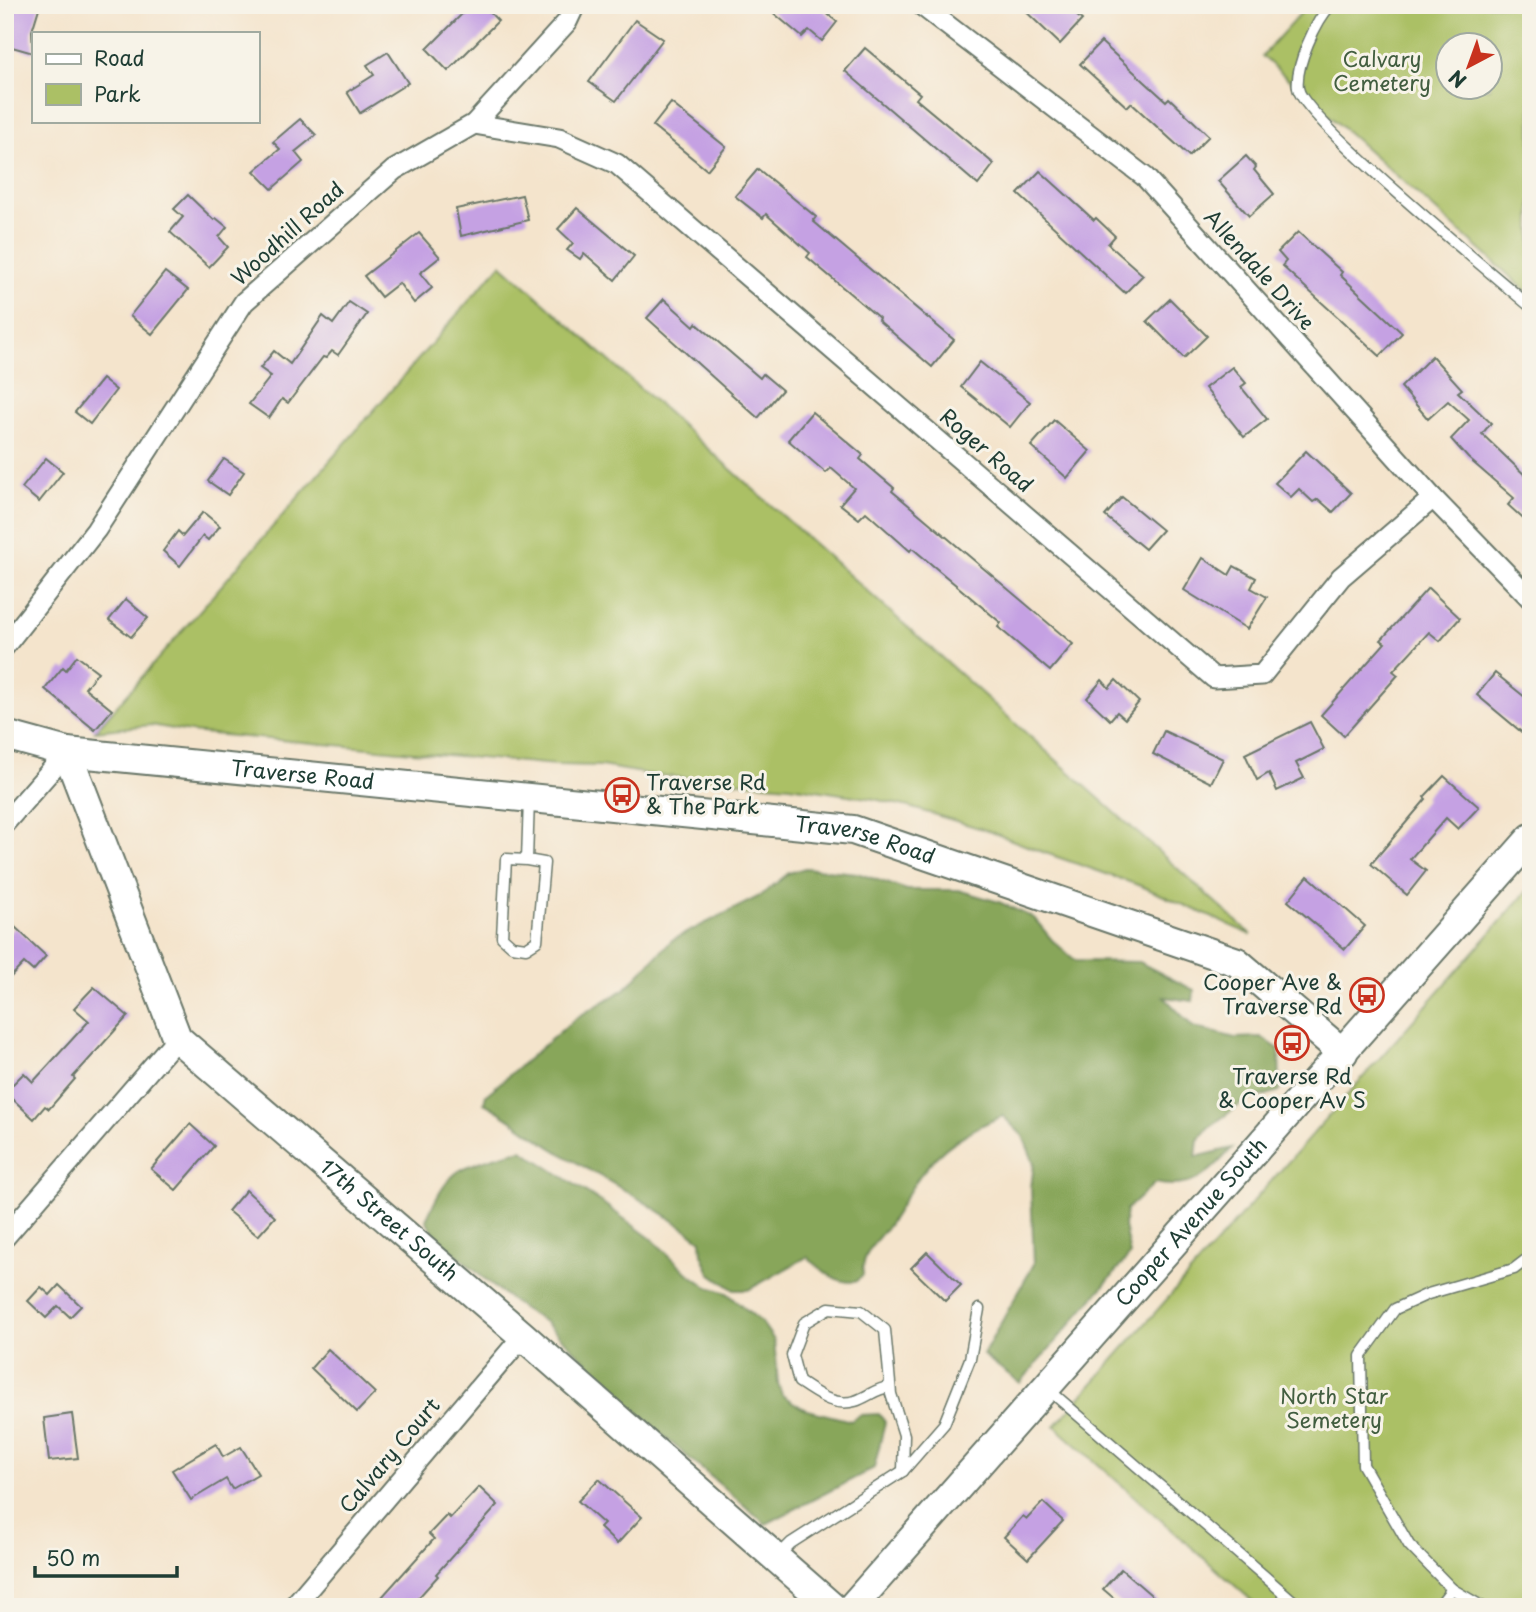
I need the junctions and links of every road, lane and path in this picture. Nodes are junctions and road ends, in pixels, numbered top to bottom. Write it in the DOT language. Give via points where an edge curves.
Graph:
graph roads {
  1 [pos="575,5"];
  2 [pos="921,5"];
  3 [pos="1331,5"];
  4 [pos="474,124"];
  5 [pos="1531,307"];
  6 [pos="1433,498"];
  7 [pos="1531,599"];
  8 [pos="5,646"];
  9 [pos="5,735"];
  10 [pos="66,752"];
  11 [pos="529,798"];
  12 [pos="5,823"];
  13 [pos="1531,838"];
  14 [pos="527,860"];
  15 [pos="177,1038"];
  16 [pos="1343,1053"];
  17 [pos="5,1237"];
  18 [pos="1531,1256"];
  19 [pos="979,1309"];
  20 [pos="523,1336"];
  21 [pos="890,1387"];
  22 [pos="1046,1387"];
  23 [pos="903,1471"];
  24 [pos="776,1558"];
  25 [pos="1452,1589"];
  26 [pos="293,1607"];
  27 [pos="832,1607"];
  28 [pos="852,1607"];
  29 [pos="1300,1607"];
  30 [pos="1438,1607"];
  31 [pos="1483,1607"];
  1 -- 4 [label="street, Woodhill Road" via="567,22"];
  2 -- 6 [label="street, Allendale Drive" via="1145,177"];
  3 -- 5 [label="lane" via="1322,13 1301,61 1298,88 1303,99 1339,140"];
  4 -- 6 [label="street, Roger Road" via="559,138 617,164 1214,678 1262,675 1341,578"];
  4 -- 8 [label="street, Woodhill Road" via="394,170 244,302 96,530"];
  6 -- 7 [label="street, Allendale Drive"];
  9 -- 10 [label="street, Traverse Road"];
  10 -- 11 [label="street, Traverse Road"];
  10 -- 12 [label="street"];
  10 -- 15 [label="street, 17th Street South"];
  11 -- 14 [label="lane"];
  11 -- 16 [label="street, Traverse Road" via="853,830 1237,962"];
  13 -- 16 [label="street, Cooper Avenue South"];
  14 -- 14 [label="lane" via="544,863 537,941 526,948 512,946 502,937 506,859"];
  15 -- 17 [label="street"];
  15 -- 20 [label="street, 17th Street South"];
  16 -- 22 [label="street, Cooper Avenue South"];
  18 -- 25 [label="lane" via="1514,1269 1428,1294 1395,1309 1361,1356 1363,1465 1409,1545"];
  19 -- 23 [label="lane" via="970,1359 944,1424"];
  20 -- 24 [label="street, 17th Street South"];
  20 -- 26 [label="street, Calvary Court"];
  21 -- 21 [label="lane" via="885,1330 861,1311 829,1308 804,1323 792,1355 799,1382 831,1402 855,1401"];
  21 -- 23 [label="lane" via="904,1435"];
  22 -- 28 [label="street, Cooper Avenue South"];
  22 -- 29 [label="lane"];
  23 -- 24 [label="lane" via="791,1543"];
  24 -- 27 [label="street, 17th Street South"];
  25 -- 30 [label="lane"];
  25 -- 31 [label="lane"];
}
